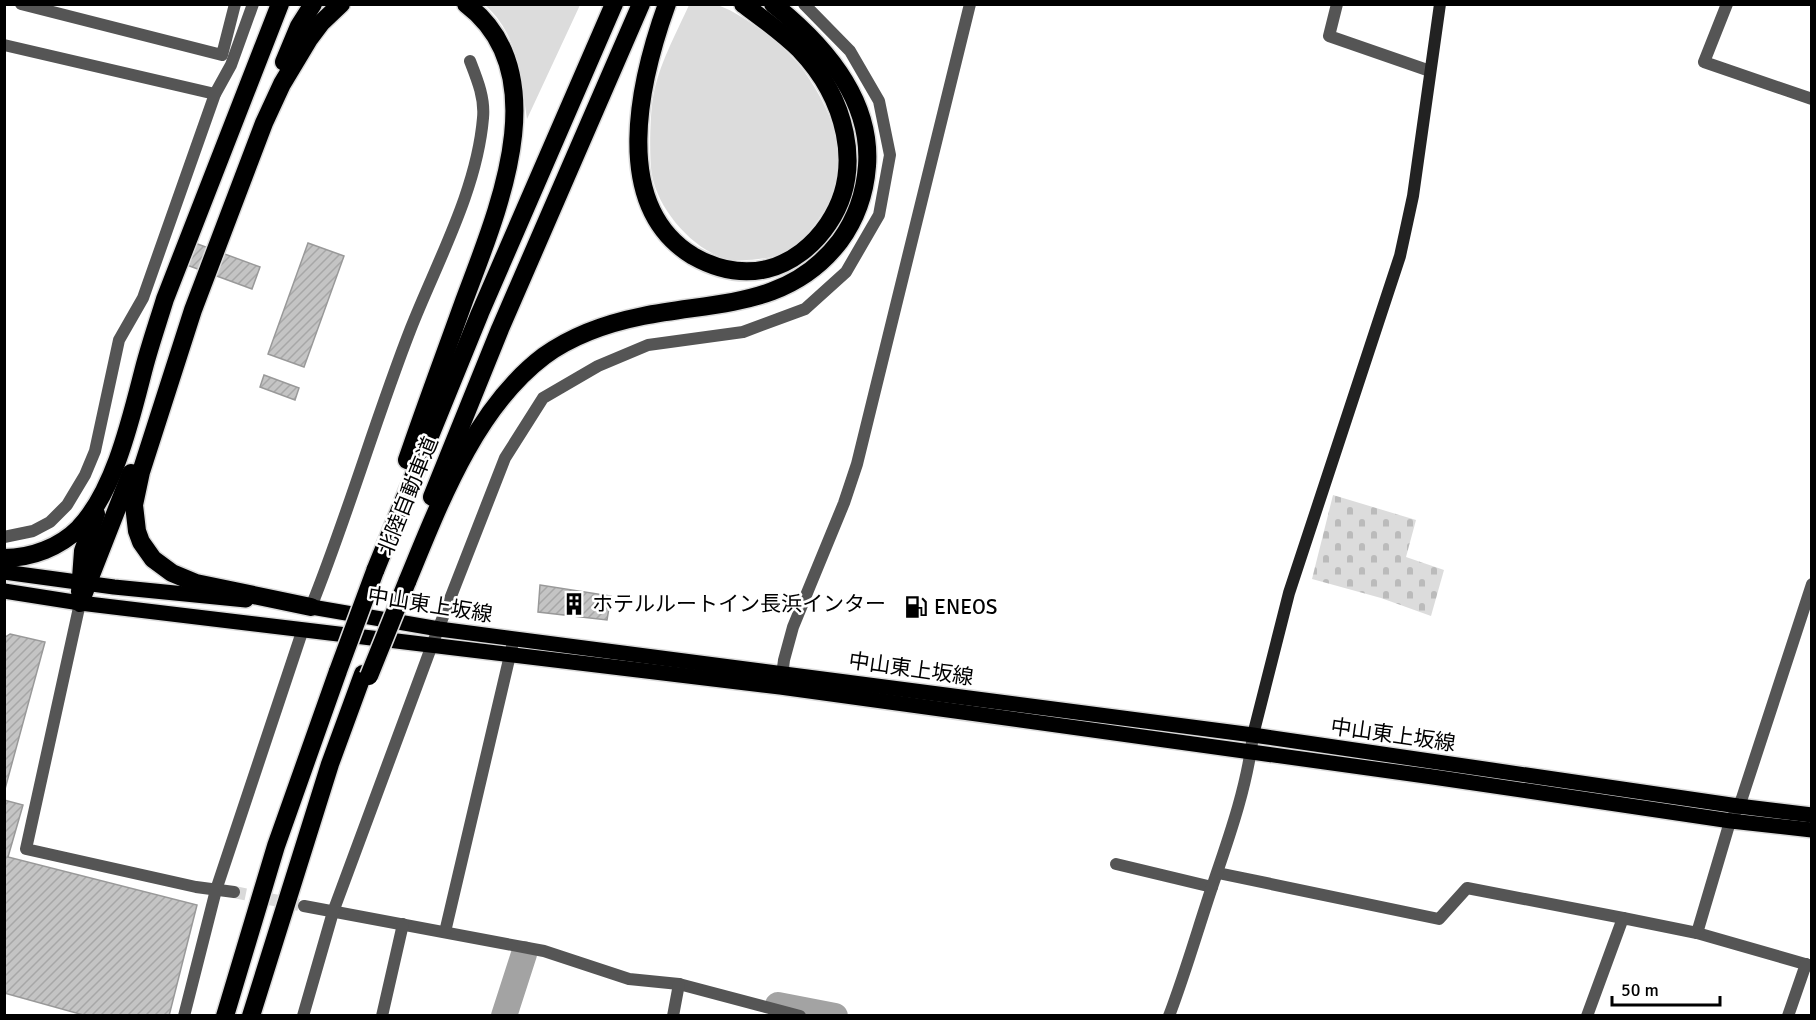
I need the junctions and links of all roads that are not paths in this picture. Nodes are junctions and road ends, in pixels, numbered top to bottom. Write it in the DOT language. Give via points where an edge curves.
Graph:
graph roads {
  1 [pos="21,4"];
  2 [pos="235,4"];
  3 [pos="253,4"];
  4 [pos="280,4"];
  5 [pos="291,4"];
  6 [pos="313,4"];
  7 [pos="342,4"];
  8 [pos="466,4"];
  9 [pos="614,4"];
  10 [pos="641,4"];
  11 [pos="743,4"];
  12 [pos="773,4"];
  13 [pos="804,4"];
  14 [pos="970,4"];
  15 [pos="1337,4"];
  16 [pos="1440,4"];
  17 [pos="1727,4"];
  18 [pos="666,7"];
  19 [pos="4,45"];
  20 [pos="222,55"];
  21 [pos="470,61"];
  22 [pos="231,65"];
  23 [pos="255,70"];
  24 [pos="1430,71"];
  25 [pos="215,94"];
  26 [pos="1812,99"];
  27 [pos="264,123"];
  28 [pos="193,310"];
  29 [pos="110,476"];
  30 [pos="4,537"];
  31 [pos="4,558"];
  32 [pos="373,571"];
  33 [pos="4,572"];
  34 [pos="403,581"];
  35 [pos="84,583"];
  36 [pos="1812,584"];
  37 [pos="4,591"];
  38 [pos="80,603"];
  39 [pos="311,607"];
  40 [pos="303,629"];
  41 [pos="438,629"];
  42 [pos="514,638"];
  43 [pos="432,645"];
  44 [pos="510,654"];
  45 [pos="782,680"];
  46 [pos="1253,735"];
  47 [pos="1251,752"];
  48 [pos="1738,806"];
  49 [pos="1812,815"];
  50 [pos="1731,821"];
  51 [pos="1812,830"];
  52 [pos="1116,864"];
  53 [pos="1218,873"];
  54 [pos="1212,887"];
  55 [pos="216,890"];
  56 [pos="234,892"];
  57 [pos="304,906"];
  58 [pos="333,912"];
  59 [pos="1623,918"];
  60 [pos="403,924"];
  61 [pos="445,932"];
  62 [pos="1697,933"];
  63 [pos="1809,965"];
  64 [pos="679,984"];
  65 [pos="183,1016"];
  66 [pos="225,1016"];
  67 [pos="250,1016"];
  68 [pos="303,1016"];
  69 [pos="382,1016"];
  70 [pos="673,1016"];
  71 [pos="800,1016"];
  72 [pos="1169,1016"];
  73 [pos="1587,1016"];
  74 [pos="1788,1016"];
  1 -- 20 [label="street"];
  2 -- 20 [label="street"];
  3 -- 22 [label="street"];
  4 -- 23 [label="highway"];
  5 -- 23 [label="highway"];
  6 -- 27 [label="highway" via="290,46"];
  7 -- 27 [label="highway" via="309,39"];
  8 -- 32 [label="highway" via="494,35 509,69 514,105 512,150 493,224 415,437"];
  9 -- 32 [label="highway, 北陸自動車道"];
  10 -- 34 [label="highway, 北陸自動車道" via="500,329"];
  11 -- 18 [label="highway" via="785,36 815,69 838,108 848,147 845,186 822,234 783,264 754,271 721,269 688,252 660,223 644,188 638,146 641,96"];
  12 -- 34 [label="highway" via="826,54 849,89 863,123 866,178 844,236 815,267 774,292 614,323 572,339 545,355 511,387 479,430"];
  13 -- 41 [label="street" via="850,51 862,71 879,101 890,155 879,215 846,272 805,309 743,332 648,345 598,366 543,398 506,459"];
  14 -- 45 [label="street" via="857,464 793,627"];
  15 -- 24 [label="street" via="1329,36"];
  16 -- 24 [label="street"];
  17 -- 26 [label="street" via="1704,62"];
  19 -- 25 [label="street"];
  20 -- 22 [label="street"];
  21 -- 39 [label="street" via="481,90 483,117 469,182 411,328"];
  22 -- 25 [label="street"];
  23 -- 29 [label="highway" via="165,299"];
  24 -- 46 [label="street" via="1413,196 1400,256 1289,593"];
  25 -- 30 [label="street" via="143,298 119,340 95,451 85,475 67,505 50,522 33,531"];
  27 -- 28 [label="highway"];
  28 -- 35 [label="highway"];
  28 -- 39 [label="highway" via="136,490 135,519 141,542 162,566 196,583"];
  29 -- 31 [label="highway" via="88,516 62,542 39,552"];
  29 -- 35 [label="highway" via="83,550"];
  32 -- 66 [label="highway, 北陸自動車道, bridge" via="276,846"];
  33 -- 35 [label="main road, 中山東上坂線"];
  34 -- 67 [label="highway, bridge" via="300,859"];
  35 -- 38 [label="highway"];
  35 -- 39 [label="main road, 中山東上坂線"];
  36 -- 48 [label="street"];
  37 -- 38 [label="main road, 中山東上坂線"];
  38 -- 40 [label="main road, 中山東上坂線"];
  38 -- 55 [label="street" via="26,849"];
  39 -- 41 [label="main road, 中山東上坂線"];
  40 -- 43 [label="main road, 中山東上坂線"];
  40 -- 55 [label="street"];
  41 -- 42 [label="main road, 中山東上坂線"];
  41 -- 43 [label="street"];
  42 -- 44 [label="street"];
  42 -- 45 [label="main road, 中山東上坂線"];
  43 -- 44 [label="main road, 中山東上坂線"];
  43 -- 58 [label="street"];
  44 -- 45 [label="main road, 中山東上坂線"];
  44 -- 61 [label="street"];
  45 -- 46 [label="main road, 中山東上坂線"];
  45 -- 47 [label="main road, 中山東上坂線"];
  46 -- 47 [label="street"];
  46 -- 48 [label="main road, 中山東上坂線"];
  47 -- 50 [label="main road, 中山東上坂線"];
  47 -- 53 [label="street"];
  48 -- 49 [label="main road, 中山東上坂線"];
  48 -- 50 [label="street"];
  50 -- 51 [label="main road, 中山東上坂線"];
  50 -- 62 [label="street"];
  52 -- 54 [label="street"];
  53 -- 54 [label="street"];
  53 -- 59 [label="street" via="1439,919 1467,888"];
  54 -- 72 [label="street"];
  55 -- 56 [label="street"];
  55 -- 65 [label="street"];
  57 -- 58 [label="street"];
  58 -- 60 [label="street"];
  58 -- 68 [label="street"];
  59 -- 62 [label="street"];
  59 -- 73 [label="street"];
  60 -- 61 [label="street"];
  60 -- 69 [label="street"];
  61 -- 64 [label="street" via="544,951 629,979"];
  62 -- 63 [label="street"];
  63 -- 74 [label="street"];
  64 -- 70 [label="street"];
  64 -- 71 [label="street"];
}
